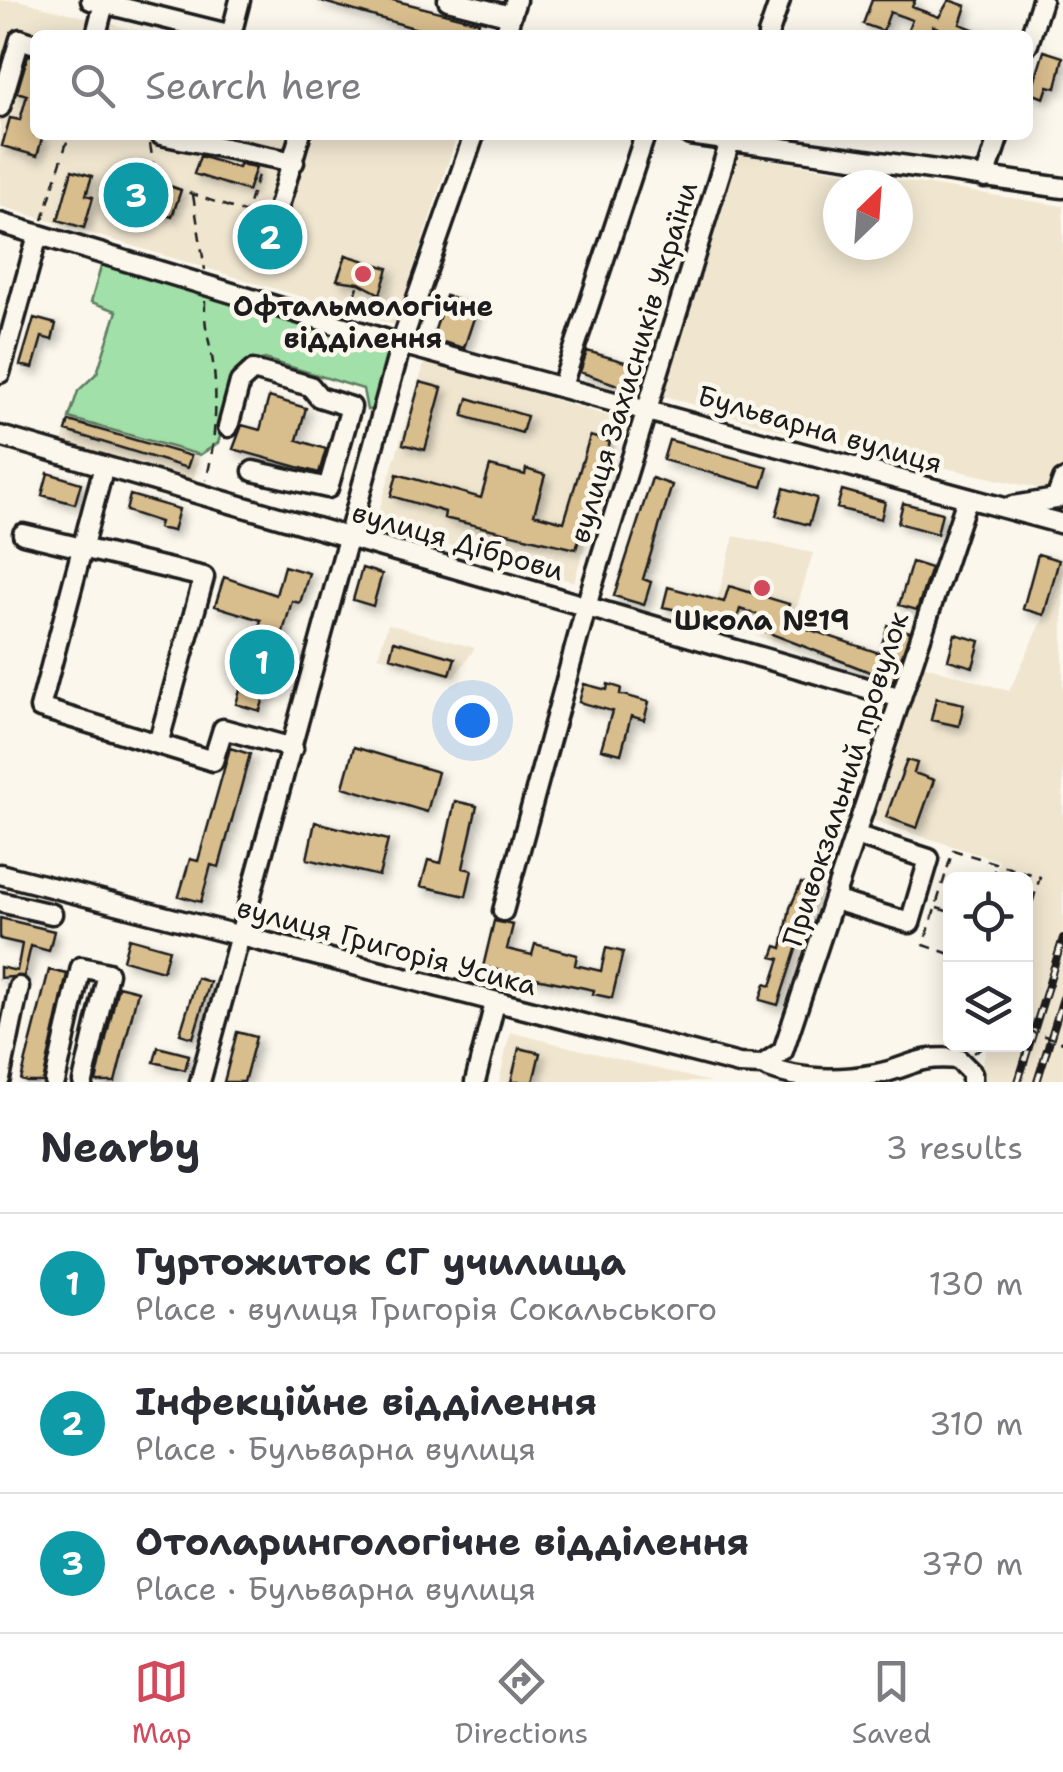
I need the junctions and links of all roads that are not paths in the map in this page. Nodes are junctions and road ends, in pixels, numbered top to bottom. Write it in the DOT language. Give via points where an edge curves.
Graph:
graph roads {
  1 [pos="240,0"];
  2 [pos="448,0"];
  3 [pos="780,0"];
  4 [pos="1042,0"];
  5 [pos="98,2"];
  6 [pos="514,8"];
  7 [pos="96,30"];
  8 [pos="211,30"];
  9 [pos="232,30"];
  10 [pos="770,30"];
  11 [pos="1032,30"];
  12 [pos="30,42"];
  13 [pos="0,107"];
  14 [pos="186,140"];
  15 [pos="299,140"];
  16 [pos="472,140"];
  17 [pos="643,140"];
  18 [pos="731,140"];
  19 [pos="738,140"];
  20 [pos="997,140"];
  21 [pos="294,162"];
  22 [pos="985,178"];
  23 [pos="1063,188"];
  24 [pos="275,219"];
  25 [pos="0,223"];
  26 [pos="41,228"];
  27 [pos="401,344"];
  28 [pos="0,373"];
  29 [pos="562,386"];
  30 [pos="351,407"];
  31 [pos="646,408"];
  32 [pos="381,423"];
  33 [pos="228,427"];
  34 [pos="0,436"];
  35 [pos="104,466"];
  36 [pos="253,471"];
  37 [pos="1063,480"];
  38 [pos="967,498"];
  39 [pos="1002,507"];
  40 [pos="1063,524"];
  41 [pos="23,534"];
  42 [pos="350,538"];
  43 [pos="82,549"];
  44 [pos="586,606"];
  45 [pos="901,698"];
  46 [pos="158,744"];
  47 [pos="293,748"];
  48 [pos="855,835"];
  49 [pos="0,874"];
  50 [pos="834,900"];
  51 [pos="0,902"];
  52 [pos="503,911"];
  53 [pos="52,914"];
  54 [pos="240,936"];
  55 [pos="19,987"];
  56 [pos="496,1003"];
  57 [pos="4,1038"];
  58 [pos="762,1065"];
  59 [pos="884,1078"];
  60 [pos="0,1079"];
  61 [pos="793,1080"];
  62 [pos="54,1082"];
  63 [pos="83,1082"];
  64 [pos="200,1082"];
  65 [pos="476,1082"];
  66 [pos="972,1082"];
  1 -- 9 [label="street"];
  2 -- 6 [label="street"];
  3 -- 10 [label="street"];
  4 -- 11 [label="street"];
  5 -- 7 [label="street"];
  5 -- 8 [label="street"];
  12 -- 13 [label="street" via="20,39"];
  14 -- 21 [label="street"];
  15 -- 21 [label="street"];
  16 -- 27 [label="street"];
  17 -- 29 [label="street"];
  18 -- 31 [label="street, вулиця Захисників України"];
  19 -- 22 [label="street"];
  20 -- 22 [label="street"];
  21 -- 24 [label="street"];
  22 -- 23 [label="street"];
  25 -- 26 [label="street"];
  26 -- 27 [label="street"];
  26 -- 28 [label="street"];
  27 -- 29 [label="street, Бульварна вулиця"];
  27 -- 32 [label="street"];
  29 -- 31 [label="street, Бульварна вулиця"];
  30 -- 32 [label="street"];
  30 -- 33 [label="street" via="319,397 310,386 252,370 240,382"];
  30 -- 36 [label="street" via="328,488"];
  31 -- 38 [label="street, Бульварна вулиця"];
  31 -- 44 [label="street, вулиця Захисників України"];
  32 -- 42 [label="street"];
  34 -- 35 [label="street, вулиця Діброви"];
  35 -- 42 [label="street, вулиця Діброви"];
  35 -- 43 [label="street"];
  37 -- 39 [label="street" via="1056,499"];
  38 -- 39 [label="street, Бульварна вулиця"];
  38 -- 45 [label="street, Привокзальний провулок"];
  39 -- 40 [label="street, Бульварна вулиця"];
  41 -- 43 [label="street"];
  42 -- 44 [label="street, вулиця Діброви"];
  42 -- 47 [label="street"];
  43 -- 46 [label="street" via="40,708"];
  43 -- 46 [label="street" via="204,577"];
  44 -- 45 [label="street, вулиця Діброви"];
  44 -- 52 [label="street, вулиця Захисників України"];
  45 -- 48 [label="street, Привокзальний провулок"];
  46 -- 47 [label="street" via="213,760 223,729"];
  47 -- 54 [label="street"];
  48 -- 50 [label="street, Привокзальний провулок"];
  48 -- 50 [label="street" via="930,859 910,924"];
  49 -- 54 [label="street, вулиця Григорія Усика"];
  50 -- 58 [label="street, Привокзальний провулок" via="784,1052"];
  51 -- 53 [label="street"];
  54 -- 56 [label="street, вулиця Григорія Усика"];
  54 -- 64 [label="street"];
  55 -- 57 [label="street"];
  56 -- 58 [label="street, вулиця Григорія Усика"];
  56 -- 65 [label="street"];
  57 -- 60 [label="street"];
  58 -- 61 [label="street, вулиця Григорія Усика"];
  59 -- 61 [label="street"];
  59 -- 66 [label="street" via="915,1059 937,1057 958,1059"];
  62 -- 63 [label="street" via="81,967 108,973"];
}
